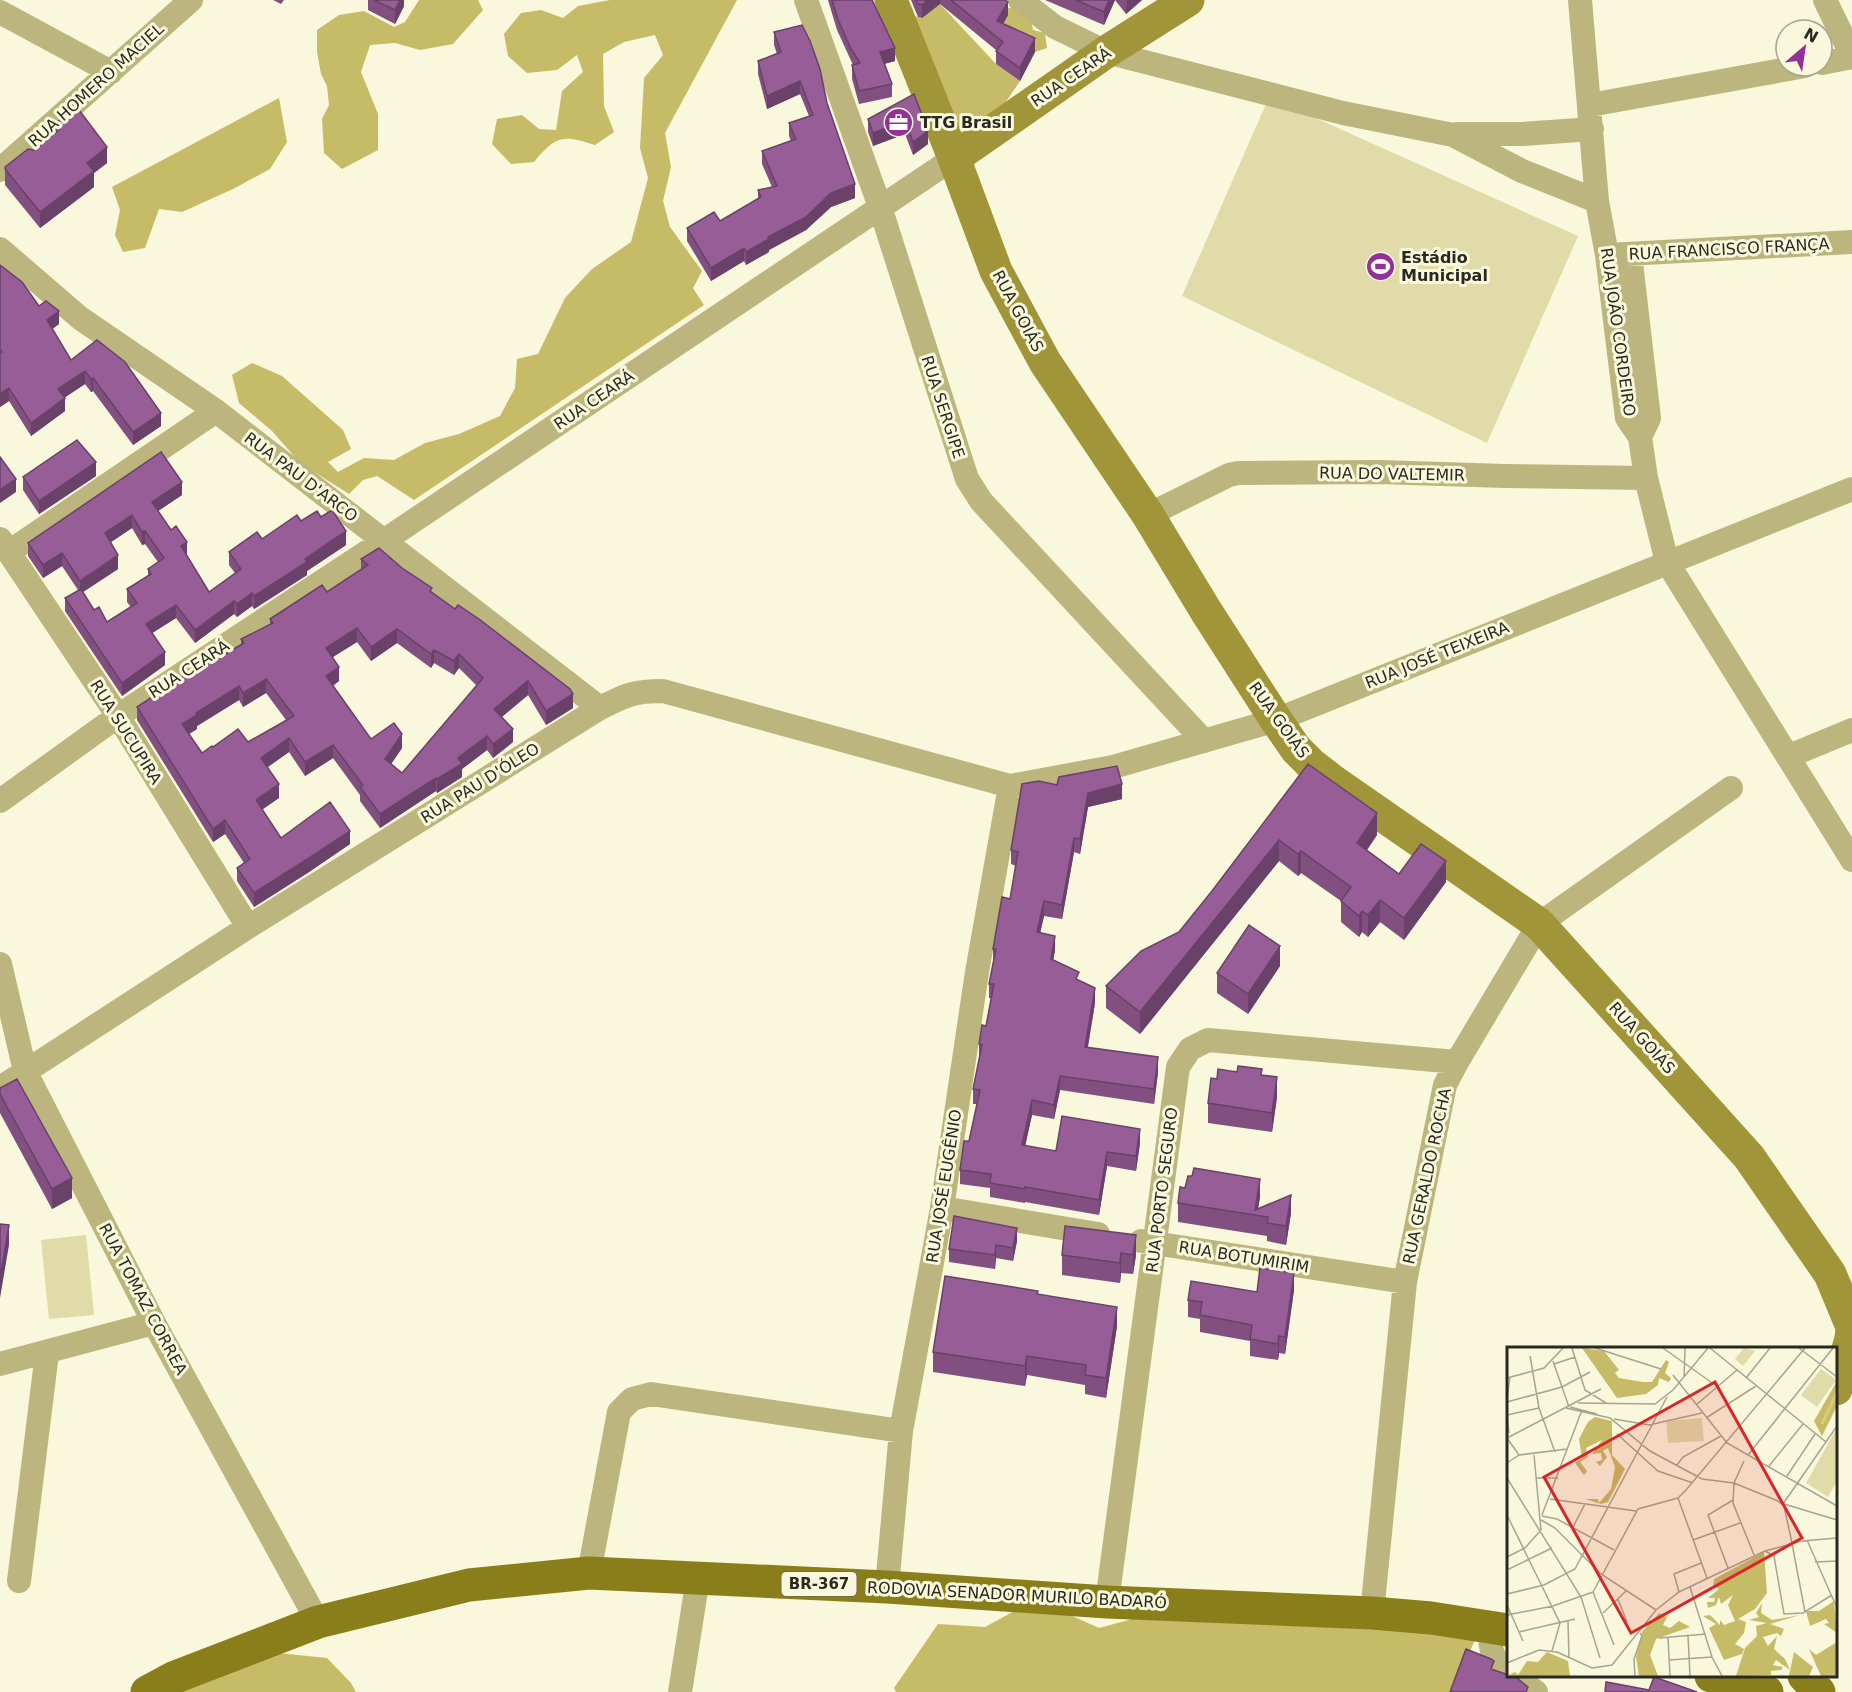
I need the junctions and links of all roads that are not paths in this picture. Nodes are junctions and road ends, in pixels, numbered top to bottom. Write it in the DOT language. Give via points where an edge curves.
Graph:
graph roads {
  1 [pos="191,0"];
  2 [pos="806,0"];
  3 [pos="891,0"];
  4 [pos="1020,0"];
  5 [pos="1188,0"];
  6 [pos="1580,0"];
  7 [pos="1825,0"];
  8 [pos="0,12"];
  9 [pos="1106,52"];
  10 [pos="1852,56"];
  11 [pos="1834,60"];
  12 [pos="111,72"];
  13 [pos="1774,72"];
  14 [pos="1590,105"];
  15 [pos="1592,129"];
  16 [pos="1453,135"];
  17 [pos="954,158"];
  18 [pos="0,170"];
  19 [pos="1597,201"];
  20 [pos="880,207"];
  21 [pos="1852,242"];
  22 [pos="0,249"];
  23 [pos="1618,254"];
  24 [pos="216,411"];
  25 [pos="1646,478"];
  26 [pos="1852,489"];
  27 [pos="1148,515"];
  28 [pos="385,540"];
  29 [pos="5,545"];
  30 [pos="1667,562"];
  31 [pos="600,708"];
  32 [pos="117,716"];
  33 [pos="1276,720"];
  34 [pos="1852,730"];
  35 [pos="1204,741"];
  36 [pos="1789,756"];
  37 [pos="1010,786"];
  38 [pos="1731,788"];
  39 [pos="0,801"];
  40 [pos="1852,860"];
  41 [pos="1539,924"];
  42 [pos="248,927"];
  43 [pos="0,964"];
  44 [pos="1457,1062"];
  45 [pos="25,1071"];
  46 [pos="0,1088"];
  47 [pos="942,1208"];
  48 [pos="1155,1244"];
  49 [pos="1405,1282"];
  50 [pos="154,1323"];
  51 [pos="1852,1331"];
  52 [pos="47,1353"];
  53 [pos="0,1364"];
  54 [pos="1837,1385"];
  55 [pos="901,1431"];
  56 [pos="589,1574"];
  57 [pos="698,1578"];
  58 [pos="19,1581"];
  59 [pos="887,1587"];
  60 [pos="1107,1602"];
  61 [pos="1372,1613"];
  62 [pos="318,1622"];
  63 [pos="1499,1628"];
  64 [pos="1507,1670"];
  65 [pos="1516,1677"];
  66 [pos="1716,1677"];
  67 [pos="1805,1677"];
  68 [pos="1750,1684"];
  69 [pos="147,1692"];
  70 [pos="680,1692"];
  71 [pos="1536,1692"];
  72 [pos="1819,1692"];
  1 -- 12 [label="street, RUA HOMERO MACIEL"];
  2 -- 20 [label="street, RUA SERGIPE"];
  3 -- 17 [label="street, RUA GOIÁS"];
  4 -- 9 [label="street" via="1055,27"];
  5 -- 9 [label="street, RUA CEARÁ"];
  6 -- 14 [label="street, RUA JOÃO CORDEIRO"];
  7 -- 10 [label="street"];
  8 -- 12 [label="street"];
  9 -- 16 [label="street" via="1343,113"];
  9 -- 17 [label="street, RUA CEARÁ"];
  10 -- 11 [label="street"];
  12 -- 18 [label="street, RUA HOMERO MACIEL"];
  13 -- 14 [label="street"];
  14 -- 15 [label="street, RUA JOÃO CORDEIRO"];
  15 -- 16 [label="street"];
  15 -- 19 [label="street, RUA JOÃO CORDEIRO"];
  16 -- 19 [label="street" via="1522,171"];
  17 -- 20 [label="street, RUA CEARÁ"];
  17 -- 27 [label="street, RUA GOIÁS" via="996,270 1020,317 1045,362"];
  19 -- 23 [label="street, RUA JOÃO CORDEIRO"];
  20 -- 28 [label="street, RUA CEARÁ"];
  20 -- 35 [label="street, RUA SERGIPE" via="967,478 981,501"];
  21 -- 23 [label="street, RUA FRANCISCO FRANÇA"];
  22 -- 24 [label="street, RUA PAU D'ARCO" via="80,318"];
  23 -- 25 [label="street, RUA JOÃO CORDEIRO" via="1627,418 1640,437"];
  24 -- 28 [label="street, RUA PAU D'ARCO"];
  24 -- 29 [label="street"];
  25 -- 27 [label="street, RUA DO VALTEMIR" via="1238,473"];
  25 -- 30 [label="street, RUA JOÃO CORDEIRO"];
  26 -- 30 [label="street, RUA JOSÉ TEIXEIRA"];
  27 -- 33 [label="street, RUA GOIÁS"];
  28 -- 31 [label="street, RUA PAU D'ARCO"];
  28 -- 32 [label="street, RUA CEARÁ"];
  29 -- 32 [label="street, RUA SUCUPIRA"];
  30 -- 33 [label="street, RUA JOSÉ TEIXEIRA"];
  30 -- 36 [label="street, RUA JOÃO CORDEIRO"];
  31 -- 37 [label="street, RUA PAU D'ÓLEO" via="628,694 663,691"];
  31 -- 42 [label="street, RUA PAU D'ÓLEO"];
  32 -- 39 [label="street, RUA CEARÁ"];
  32 -- 42 [label="street, RUA SUCUPIRA"];
  33 -- 35 [label="street, RUA JOSÉ TEIXEIRA"];
  33 -- 41 [label="street, RUA GOIÁS" via="1311,764"];
  34 -- 36 [label="street"];
  35 -- 37 [label="street, RUA JOSÉ TEIXEIRA" via="1113,767"];
  36 -- 40 [label="street, RUA JOÃO CORDEIRO"];
  37 -- 47 [label="street, RUA JOSÉ EUGÊNIO"];
  38 -- 41 [label="street, RUA GERALDO ROCHA"];
  41 -- 44 [label="street, RUA GERALDO ROCHA"];
  41 -- 51 [label="street, RUA GOIÁS" via="1749,1156 1830,1274"];
  42 -- 45 [label="street, RUA PAU D'ÓLEO"];
  43 -- 45 [label="street, RUA TOMAZ CORREA"];
  44 -- 48 [label="street, RUA PORTO SEGURO" via="1208,1040 1190,1048 1178,1067"];
  44 -- 49 [label="street, RUA GERALDO ROCHA" via="1445,1085"];
  45 -- 46 [label="street, RUA PAU D'ÓLEO"];
  45 -- 50 [label="street, RUA TOMAZ CORREA"];
  47 -- 48 [label="street, RUA BOTUMIRIM"];
  47 -- 55 [label="street, RUA JOSÉ EUGÊNIO"];
  48 -- 49 [label="street, RUA BOTUMIRIM"];
  48 -- 60 [label="street, RUA PORTO SEGURO"];
  49 -- 61 [label="street, RUA GERALDO ROCHA"];
  50 -- 52 [label="street"];
  50 -- 62 [label="street, RUA TOMAZ CORREA"];
  51 -- 54 [label="street"];
  52 -- 53 [label="street"];
  52 -- 58 [label="street"];
  55 -- 56 [label="street" via="651,1394 632,1399 619,1412"];
  55 -- 59 [label="street, RUA JOSÉ EUGÊNIO"];
  56 -- 57 [label="main road, RODOVIA SENADOR MURILO BADARÓ / BR-367"];
  56 -- 62 [label="main road, RODOVIA SENADOR MURILO BADARÓ / BR-367" via="469,1585"];
  57 -- 59 [label="main road, RODOVIA SENADOR MURILO BADARÓ / BR-367"];
  57 -- 70 [label="street"];
  59 -- 60 [label="main road, RODOVIA SENADOR MURILO BADARÓ / BR-367"];
  60 -- 61 [label="main road, RODOVIA SENADOR MURILO BADARÓ / BR-367"];
  61 -- 63 [label="main road, RODOVIA SENADOR MURILO BADARÓ / BR-367"];
  62 -- 69 [label="main road, RODOVIA SENADOR MURILO BADARÓ / BR-367" via="173,1678"];
  63 -- 64 [label="street" via="1491,1650"];
  65 -- 71 [label="street"];
  66 -- 68 [label="main road"];
  67 -- 72 [label="main road"];
}
